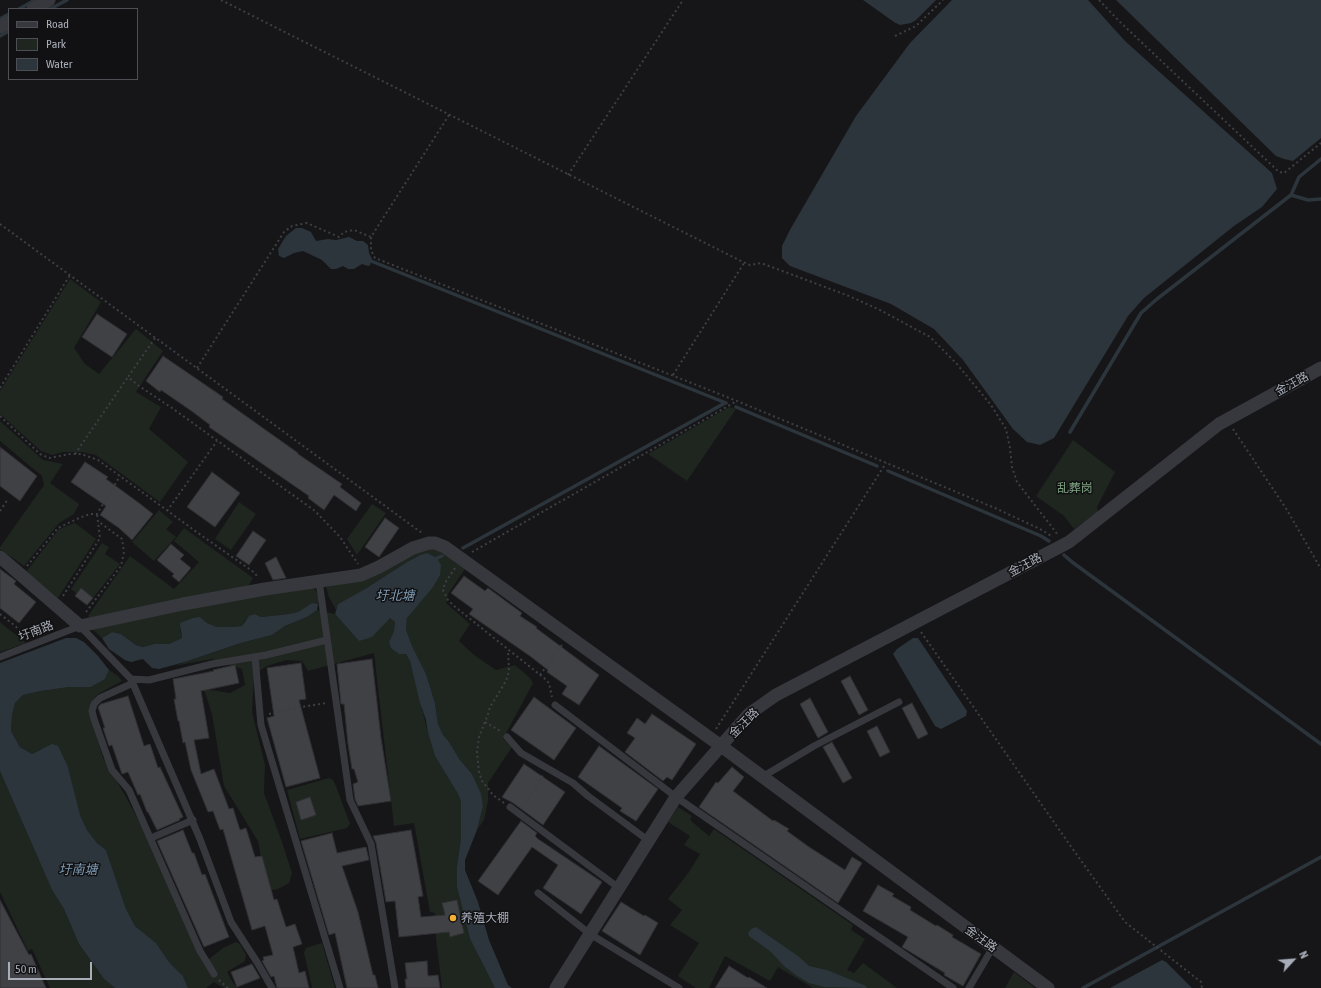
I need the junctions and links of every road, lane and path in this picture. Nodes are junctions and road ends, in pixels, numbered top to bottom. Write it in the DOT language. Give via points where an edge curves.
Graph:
graph roads {
  1 [pos="49,0"];
  2 [pos="220,0"];
  3 [pos="683,0"];
  4 [pos="943,0"];
  5 [pos="1099,0"];
  6 [pos="35,8"];
  7 [pos="895,36"];
  8 [pos="449,115"];
  9 [pos="1321,143"];
  10 [pos="568,175"];
  11 [pos="0,224"];
  12 [pos="371,237"];
  13 [pos="744,262"];
  14 [pos="70,275"];
  15 [pos="155,338"];
  16 [pos="197,368"];
  17 [pos="1321,368"];
  18 [pos="673,375"];
  19 [pos="128,377"];
  20 [pos="0,388"];
  21 [pos="737,401"];
  22 [pos="0,416"];
  23 [pos="1226,419"];
  24 [pos="217,441"];
  25 [pos="75,454"];
  26 [pos="886,463"];
  27 [pos="120,476"];
  28 [pos="8,499"];
  29 [pos="0,511"];
  30 [pos="168,511"];
  31 [pos="97,514"];
  32 [pos="98,521"];
  33 [pos="436,543"];
  34 [pos="1064,544"];
  35 [pos="0,557"];
  36 [pos="461,558"];
  37 [pos="1321,569"];
  38 [pos="21,575"];
  39 [pos="360,575"];
  40 [pos="319,581"];
  41 [pos="265,589"];
  42 [pos="56,606"];
  43 [pos="0,614"];
  44 [pos="915,622"];
  45 [pos="78,625"];
  46 [pos="568,636"];
  47 [pos="328,640"];
  48 [pos="37,643"];
  49 [pos="508,649"];
  50 [pos="0,657"];
  51 [pos="255,657"];
  52 [pos="540,675"];
  53 [pos="132,681"];
  54 [pos="336,701"];
  55 [pos="899,702"];
  56 [pos="555,705"];
  57 [pos="260,718"];
  58 [pos="485,721"];
  59 [pos="507,737"];
  60 [pos="710,739"];
  61 [pos="721,746"];
  62 [pos="548,768"];
  63 [pos="762,777"];
  64 [pos="676,798"];
  65 [pos="510,808"];
  66 [pos="519,814"];
  67 [pos="192,820"];
  68 [pos="151,838"];
  69 [pos="649,841"];
  70 [pos="619,888"];
  71 [pos="538,893"];
  72 [pos="590,934"];
  73 [pos="993,947"];
  74 [pos="214,974"];
  75 [pos="272,988"];
  76 [pos="340,988"];
  77 [pos="395,988"];
  78 [pos="556,988"];
  79 [pos="679,988"];
  80 [pos="953,988"];
  81 [pos="969,988"];
  82 [pos="1048,988"];
  83 [pos="1202,988"];
  1 -- 6 [label="street"];
  2 -- 8 [label="path"];
  3 -- 10 [label="path"];
  4 -- 7 [label="path" via="916,26"];
  5 -- 9 [label="path" via="1125,28 1279,172 1284,173"];
  8 -- 10 [label="path"];
  8 -- 12 [label="path"];
  10 -- 13 [label="path"];
  11 -- 14 [label="path"];
  12 -- 16 [label="path" via="354,230 344,232 339,237 307,223 292,226 284,232"];
  12 -- 18 [label="path" via="371,250 376,258"];
  13 -- 18 [label="path"];
  13 -- 34 [label="path" via="750,265 761,263 848,296 930,337 956,363 991,405 1006,428 1012,467 1018,482"];
  14 -- 15 [label="path"];
  14 -- 20 [label="path"];
  15 -- 16 [label="path"];
  15 -- 19 [label="path"];
  16 -- 33 [label="path"];
  17 -- 23 [label="street, 金汪路"];
  18 -- 21 [label="path"];
  19 -- 24 [label="path"];
  19 -- 25 [label="path"];
  21 -- 26 [label="path"];
  21 -- 36 [label="path"];
  22 -- 25 [label="path" via="40,454 49,458"];
  23 -- 34 [label="street, 金汪路"];
  23 -- 37 [label="path" via="1287,510"];
  24 -- 30 [label="path"];
  24 -- 39 [label="path" via="315,510 340,537 358,564"];
  25 -- 27 [label="path" via="98,460"];
  26 -- 34 [label="path" via="1001,511 1040,529"];
  26 -- 60 [label="path"];
  27 -- 30 [label="path"];
  27 -- 31 [label="path"];
  28 -- 29 [label="path"];
  30 -- 41 [label="path" via="255,573"];
  31 -- 32 [label="path"];
  31 -- 38 [label="path" via="78,518 58,528"];
  32 -- 42 [label="path" via="100,538"];
  32 -- 45 [label="path" via="122,539 124,552 121,566"];
  33 -- 36 [label="street"];
  33 -- 39 [label="street" via="413,548"];
  34 -- 44 [label="street, 金汪路"];
  35 -- 38 [label="street"];
  36 -- 46 [label="street"];
  36 -- 49 [label="path" via="445,583 443,590 448,600"];
  38 -- 42 [label="street"];
  39 -- 40 [label="street"];
  40 -- 41 [label="street"];
  40 -- 47 [label="lane"];
  41 -- 45 [label="street"];
  42 -- 45 [label="street"];
  43 -- 48 [label="path"];
  44 -- 61 [label="street, 金汪路" via="776,695 749,714"];
  44 -- 83 [label="path" via="1125,922 1201,982"];
  45 -- 48 [label="lane, 圩南路"];
  45 -- 53 [label="lane"];
  46 -- 52 [label="path"];
  46 -- 60 [label="street"];
  47 -- 51 [label="lane"];
  47 -- 54 [label="lane"];
  48 -- 50 [label="lane, 圩南路"];
  49 -- 52 [label="path"];
  49 -- 58 [label="path" via="509,671 506,681 490,707"];
  51 -- 53 [label="lane" via="212,664 149,680"];
  51 -- 57 [label="lane"];
  52 -- 56 [label="path" via="549,683"];
  53 -- 67 [label="lane"];
  53 -- 68 [label="lane" via="100,698 92,711 112,770 129,790"];
  54 -- 57 [label="path" via="277,712"];
  54 -- 77 [label="lane" via="350,800 371,844"];
  55 -- 63 [label="lane" via="814,746"];
  56 -- 64 [label="lane"];
  57 -- 76 [label="lane"];
  58 -- 59 [label="path"];
  58 -- 65 [label="path" via="477,752 479,772 482,781 493,795"];
  59 -- 62 [label="lane" via="521,753"];
  60 -- 61 [label="street"];
  61 -- 63 [label="street, 金汪路"];
  61 -- 64 [label="street, 金汪路"];
  62 -- 66 [label="path"];
  62 -- 69 [label="lane" via="573,783"];
  63 -- 73 [label="street, 金汪路"];
  64 -- 69 [label="street, 金汪路"];
  64 -- 80 [label="lane"];
  65 -- 66 [label="lane"];
  66 -- 70 [label="lane"];
  67 -- 68 [label="lane"];
  67 -- 75 [label="lane" via="231,922"];
  68 -- 74 [label="lane" via="200,951"];
  69 -- 70 [label="street, 金汪路"];
  70 -- 72 [label="street, 金汪路"];
  71 -- 72 [label="lane"];
  72 -- 78 [label="street, 金汪路"];
  72 -- 79 [label="lane"];
  73 -- 81 [label="lane"];
  73 -- 82 [label="street, 金汪路"];
}
